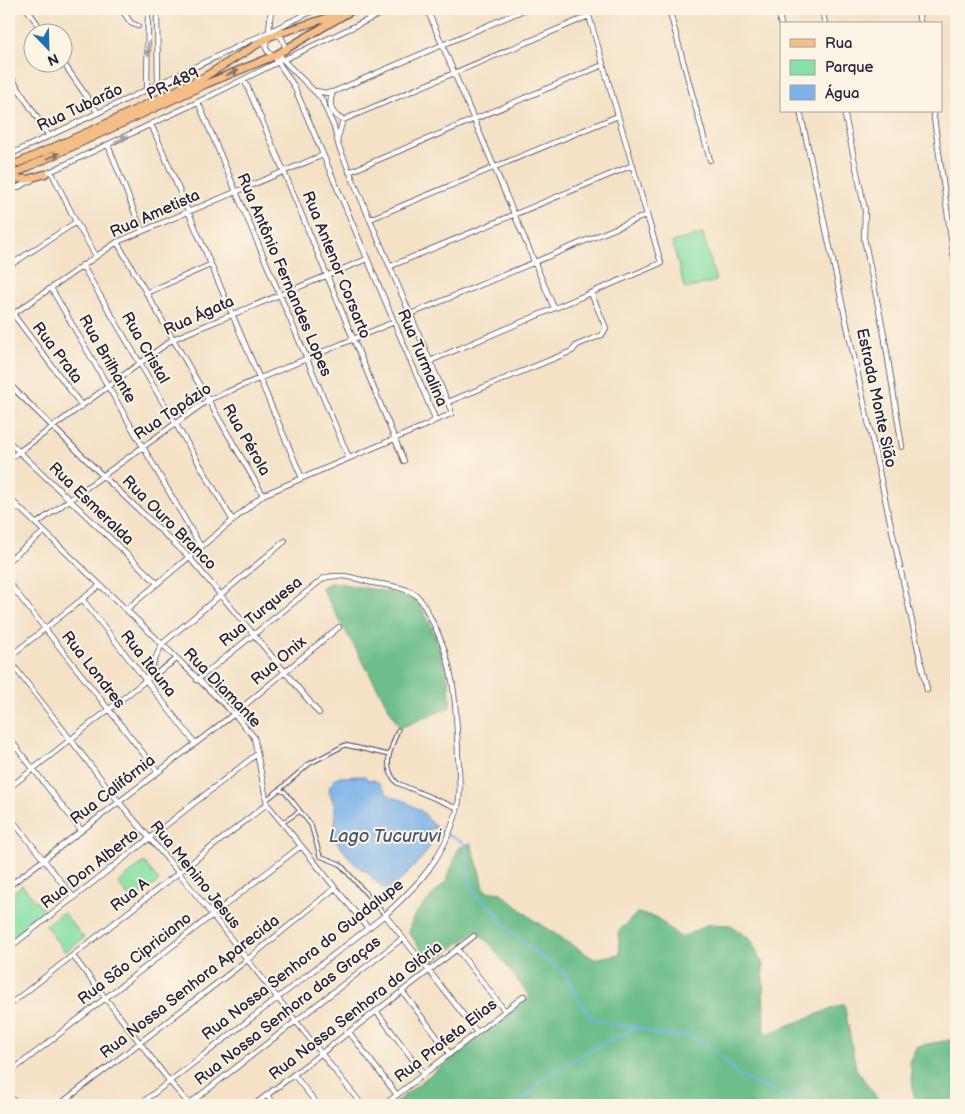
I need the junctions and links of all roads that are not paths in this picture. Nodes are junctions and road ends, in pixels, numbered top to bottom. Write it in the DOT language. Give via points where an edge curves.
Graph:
graph roads {
  1 [pos="27,9"];
  2 [pos="121,9"];
  3 [pos="148,9"];
  4 [pos="157,9"];
  5 [pos="271,9"];
  6 [pos="317,9"];
  7 [pos="354,9"];
  8 [pos="391,9"];
  9 [pos="428,9"];
  10 [pos="526,9"];
  11 [pos="587,9"];
  12 [pos="669,9"];
  13 [pos="778,9"];
  14 [pos="822,9"];
  15 [pos="918,9"];
  16 [pos="346,12"];
  17 [pos="589,16"];
  18 [pos="36,22"];
  19 [pos="780,22"];
  20 [pos="825,22"];
  21 [pos="920,22"];
  22 [pos="143,28"];
  23 [pos="270,34"];
  24 [pos="442,44"];
  25 [pos="280,58"];
  26 [pos="603,65"];
  27 [pos="70,72"];
  28 [pos="454,73"];
  29 [pos="9,75"];
  30 [pos="244,79"];
  31 [pos="158,85"];
  32 [pos="147,90"];
  33 [pos="314,91"];
  34 [pos="333,92"];
  35 [pos="198,102"];
  36 [pos="800,112"];
  37 [pos="844,112"];
  38 [pos="932,112"];
  39 [pos="98,113"];
  40 [pos="618,116"];
  41 [pos="474,119"];
  42 [pos="344,120"];
  43 [pos="150,124"];
  44 [pos="49,136"];
  45 [pos="337,141"];
  46 [pos="108,145"];
  47 [pos="9,155"];
  48 [pos="323,155"];
  49 [pos="710,160"];
  50 [pos="632,165"];
  51 [pos="9,167"];
  52 [pos="494,168"];
  53 [pos="284,172"];
  54 [pos="349,172"];
  55 [pos="48,173"];
  56 [pos="9,178"];
  57 [pos="9,192"];
  58 [pos="236,192"];
  59 [pos="188,212"];
  60 [pos="514,214"];
  61 [pos="647,215"];
  62 [pos="370,218"];
  63 [pos="76,222"];
  64 [pos="142,231"];
  65 [pos="117,242"];
  66 [pos="96,256"];
  67 [pos="367,259"];
  68 [pos="534,262"];
  69 [pos="82,265"];
  70 [pos="210,265"];
  71 [pos="9,266"];
  72 [pos="391,266"];
  73 [pos="956,273"];
  74 [pos="327,275"];
  75 [pos="51,288"];
  76 [pos="146,292"];
  77 [pos="591,292"];
  78 [pos="279,295"];
  79 [pos="554,308"];
  80 [pos="411,314"];
  81 [pos="232,315"];
  82 [pos="11,316"];
  83 [pos="394,322"];
  84 [pos="173,339"];
  85 [pos="353,339"];
  86 [pos="306,358"];
  87 [pos="430,361"];
  88 [pos="140,364"];
  89 [pos="258,379"];
  90 [pos="9,384"];
  91 [pos="109,386"];
  92 [pos="208,400"];
  93 [pos="448,402"];
  94 [pos="82,406"];
  95 [pos="434,421"];
  96 [pos="175,424"];
  97 [pos="52,427"];
  98 [pos="395,438"];
  99 [pos="9,442"];
  100 [pos="143,447"];
  101 [pos="902,448"];
  102 [pos="19,452"];
  103 [pos="348,458"];
  104 [pos="9,459"];
  105 [pos="404,461"];
  106 [pos="102,476"];
  107 [pos="302,478"];
  108 [pos="263,495"];
  109 [pos="9,498"];
  110 [pos="68,500"];
  111 [pos="18,507"];
  112 [pos="9,514"];
  113 [pos="233,521"];
  114 [pos="36,524"];
  115 [pos="44,532"];
  116 [pos="285,541"];
  117 [pos="201,547"];
  118 [pos="189,557"];
  119 [pos="9,560"];
  120 [pos="317,582"];
  121 [pos="9,583"];
  122 [pos="157,583"];
  123 [pos="99,586"];
  124 [pos="221,596"];
  125 [pos="83,600"];
  126 [pos="127,610"];
  127 [pos="339,626"];
  128 [pos="45,628"];
  129 [pos="254,634"];
  130 [pos="162,644"];
  131 [pos="9,658"];
  132 [pos="177,659"];
  133 [pos="286,672"];
  134 [pos="197,680"];
  135 [pos="145,681"];
  136 [pos="927,690"];
  137 [pos="109,711"];
  138 [pos="319,713"];
  139 [pos="234,714"];
  140 [pos="398,730"];
  141 [pos="9,738"];
  142 [pos="70,740"];
  143 [pos="195,743"];
  144 [pos="257,754"];
  145 [pos="389,755"];
  146 [pos="32,770"];
  147 [pos="158,772"];
  148 [pos="9,788"];
  149 [pos="278,790"];
  150 [pos="119,802"];
  151 [pos="266,802"];
  152 [pos="458,808"];
  153 [pos="300,811"];
  154 [pos="9,816"];
  155 [pos="282,823"];
  156 [pos="81,830"];
  157 [pos="150,838"];
  158 [pos="301,846"];
  159 [pos="43,860"];
  160 [pos="178,873"];
  161 [pos="9,886"];
  162 [pos="335,888"];
  163 [pos="74,898"];
  164 [pos="212,915"];
  165 [pos="385,915"];
  166 [pos="368,928"];
  167 [pos="474,936"];
  168 [pos="403,938"];
  169 [pos="9,948"];
  170 [pos="457,949"];
  171 [pos="73,956"];
  172 [pos="247,960"];
  173 [pos="429,971"];
  174 [pos="402,991"];
  175 [pos="524,996"];
  176 [pos="106,998"];
  177 [pos="278,998"];
  178 [pos="9,1005"];
  179 [pos="376,1011"];
  180 [pos="505,1011"];
  181 [pos="295,1020"];
  182 [pos="349,1032"];
  183 [pos="477,1032"];
  184 [pos="140,1042"];
  185 [pos="321,1053"];
  186 [pos="450,1054"];
  187 [pos="9,1073"];
  188 [pos="424,1074"];
  189 [pos="294,1075"];
  190 [pos="170,1082"];
  191 [pos="9,1095"];
  192 [pos="267,1095"];
  193 [pos="397,1095"];
  194 [pos="17,1105"];
  195 [pos="59,1105"];
  196 [pos="139,1105"];
  197 [pos="190,1105"];
  198 [pos="254,1105"];
  199 [pos="275,1105"];
  200 [pos="318,1105"];
  201 [pos="362,1105"];
  202 [pos="384,1105"];
  1 -- 18 [label="street"];
  2 -- 22 [label="street" via="131,23"];
  3 -- 22 [label="street"];
  4 -- 31 [label="street"];
  5 -- 23 [label="street"];
  6 -- 23 [label="street, Rua Tubarão"];
  7 -- 16 [label="main road, PR-489 / PR-489"];
  8 -- 25 [label="street"];
  9 -- 24 [label="street"];
  10 -- 24 [label="street"];
  11 -- 17 [label="street"];
  12 -- 49 [label="street"];
  13 -- 19 [label="street"];
  14 -- 20 [label="street"];
  15 -- 21 [label="street"];
  16 -- 23 [label="main road, PR-489 / PR-489"];
  16 -- 25 [label="main road, PR-489 / PR-489"];
  17 -- 26 [label="street"];
  17 -- 28 [label="street"];
  22 -- 32 [label="street, one-way"];
  23 -- 25 [label="street" via="266,48"];
  23 -- 25 [label="street" via="281,38 285,46"];
  23 -- 31 [label="street, Rua Tubarão"];
  23 -- 51 [label="main road, PR-489 / PR-489" via="204,77"];
  24 -- 28 [label="street"];
  24 -- 34 [label="street"];
  25 -- 30 [label="street"];
  25 -- 33 [label="street"];
  25 -- 48 [label="street, Rua Turmalina"];
  56 -- 25 [label="main road, PR-489 / PR-489, one-way" via="206,84"];
  26 -- 40 [label="street"];
  26 -- 41 [label="street"];
  27 -- 39 [label="street"];
  28 -- 41 [label="street"];
  28 -- 42 [label="street"];
  29 -- 44 [label="street"];
  30 -- 35 [label="street"];
  30 -- 53 [label="street, Rua Antenor Corsarto"];
  31 -- 32 [label="street, Rua Tubarão"];
  32 -- 39 [label="street, Rua Tubarão"];
  33 -- 34 [label="street"];
  33 -- 45 [label="street" via="327,111"];
  34 -- 42 [label="street" via="329,101 331,109"];
  35 -- 43 [label="street"];
  35 -- 58 [label="street, Rua Antônio Fernandes Lopes"];
  36 -- 136 [label="street, Estrada Monte Sião"];
  37 -- 101 [label="street" via="864,210 864,238 884,334"];
  38 -- 73 [label="street"];
  39 -- 44 [label="street, Rua Tubarão"];
  40 -- 50 [label="street"];
  40 -- 52 [label="street"];
  41 -- 52 [label="street"];
  41 -- 54 [label="street"];
  42 -- 45 [label="street"];
  46 -- 43 [label="street, one-way"];
  43 -- 59 [label="street"];
  44 -- 47 [label="street, Rua Tubarão"];
  45 -- 54 [label="street"];
  46 -- 55 [label="street"];
  46 -- 64 [label="street"];
  48 -- 53 [label="street, Rua Ametista"];
  48 -- 67 [label="street, Rua Turmalina"];
  50 -- 60 [label="street"];
  50 -- 61 [label="street"];
  52 -- 60 [label="street"];
  52 -- 62 [label="street"];
  53 -- 58 [label="street, Rua Ametista"];
  53 -- 74 [label="street, Rua Antenor Corsarto"];
  54 -- 62 [label="street"];
  55 -- 56 [label="main road" via="28,179"];
  55 -- 57 [label="street"];
  55 -- 63 [label="street"];
  58 -- 59 [label="street, Rua Ametista"];
  58 -- 78 [label="street, Rua Antônio Fernandes Lopes"];
  59 -- 64 [label="street, Rua Ametista"];
  59 -- 70 [label="street"];
  60 -- 68 [label="street"];
  60 -- 72 [label="street"];
  61 -- 68 [label="street"];
  61 -- 77 [label="street" via="661,263"];
  62 -- 72 [label="street"];
  63 -- 66 [label="street"];
  63 -- 71 [label="street"];
  64 -- 65 [label="street, Rua Ametista"];
  65 -- 66 [label="street, Rua Ametista"];
  65 -- 76 [label="street, Rua Pérola"];
  66 -- 69 [label="street, Rua Ametista"];
  67 -- 74 [label="street, Rua Ágata"];
  67 -- 83 [label="street, Rua Turmalina"];
  68 -- 79 [label="street"];
  68 -- 80 [label="street"];
  69 -- 75 [label="street, Rua Ametista"];
  69 -- 88 [label="street, Rua Cristal"];
  70 -- 76 [label="street"];
  70 -- 81 [label="street"];
  72 -- 80 [label="street"];
  74 -- 78 [label="street, Rua Ágata"];
  74 -- 85 [label="street, Rua Antenor Corsarto"];
  75 -- 82 [label="street, Rua Ametista"];
  75 -- 91 [label="street, Rua Brilhante"];
  76 -- 84 [label="street, Rua Pérola"];
  77 -- 79 [label="street"];
  77 -- 93 [label="street" via="606,328 602,335 577,345 572,351"];
  78 -- 81 [label="street, Rua Ágata"];
  78 -- 86 [label="street, Rua Antônio Fernandes Lopes"];
  79 -- 87 [label="street"];
  80 -- 87 [label="street"];
  81 -- 84 [label="street, Rua Ágata"];
  81 -- 89 [label="street"];
  82 -- 94 [label="street, Rua Prata"];
  83 -- 85 [label="street, Rua Topázio"];
  83 -- 95 [label="street, Rua Turmalina"];
  84 -- 88 [label="street, Rua Ágata"];
  84 -- 92 [label="street, Rua Pérola"];
  85 -- 86 [label="street, Rua Topázio"];
  85 -- 98 [label="street, Rua Antenor Corsarto"];
  86 -- 89 [label="street, Rua Topázio"];
  86 -- 103 [label="street, Rua Antônio Fernandes Lopes"];
  87 -- 93 [label="street"];
  88 -- 91 [label="street, Rua Ágata"];
  88 -- 96 [label="street, Rua Cristal"];
  89 -- 92 [label="street, Rua Topázio"];
  89 -- 107 [label="street"];
  90 -- 97 [label="street, Rua Ouro Branco"];
  91 -- 94 [label="street, Rua Ágata"];
  91 -- 100 [label="street, Rua Brilhante"];
  92 -- 96 [label="street, Rua Topázio"];
  92 -- 108 [label="street, Rua Pérola"];
  93 -- 95 [label="street" via="451,414"];
  94 -- 97 [label="street, Rua Ágata"];
  95 -- 98 [label="street, Rua Turmalina"];
  96 -- 100 [label="street, Rua Topázio"];
  96 -- 113 [label="street, Rua Cristal"];
  97 -- 102 [label="street, Rua Ágata"];
  97 -- 106 [label="street, Rua Ouro Branco"];
  98 -- 103 [label="street, Rua Turmalina"];
  98 -- 105 [label="street, Rua Antenor Corsarto"];
  99 -- 102 [label="street, Rua Esmeralda"];
  100 -- 106 [label="street, Rua Topázio"];
  100 -- 117 [label="street, Rua Brilhante"];
  102 -- 104 [label="street, Rua Ágata"];
  102 -- 110 [label="street, Rua Esmeralda"];
  103 -- 107 [label="street, Rua Turmalina"];
  106 -- 110 [label="street, Rua Topázio"];
  106 -- 118 [label="street, Rua Ouro Branco"];
  107 -- 108 [label="street, Rua Turmalina"];
  108 -- 113 [label="street, Rua Turmalina"];
  109 -- 111 [label="street, Rua Diamante"];
  110 -- 114 [label="street, Rua Topázio"];
  110 -- 122 [label="street, Rua Esmeralda"];
  111 -- 112 [label="street"];
  111 -- 114 [label="street, Rua Diamante"];
  113 -- 117 [label="street, Rua Turmalina"];
  114 -- 115 [label="street, Rua Diamante"];
  115 -- 119 [label="street"];
  115 -- 123 [label="street, Rua Diamante"];
  116 -- 124 [label="street"];
  117 -- 118 [label="street, Rua Turmalina"];
  118 -- 122 [label="street, Rua Turmalina"];
  118 -- 124 [label="street, Rua Ouro Branco"];
  120 -- 129 [label="street, Rua Turquesa"];
  120 -- 152 [label="street, Rua Nossa Senhora do Guadalupe" via="332,576 348,577 411,592 421,601 440,638 453,682"];
  121 -- 128 [label="street, Rua Londres"];
  122 -- 126 [label="street, Rua Turmalina"];
  123 -- 125 [label="street"];
  123 -- 126 [label="street, Rua Diamante"];
  124 -- 129 [label="street, Rua Ouro Branco"];
  124 -- 130 [label="street"];
  125 -- 128 [label="street"];
  125 -- 135 [label="street, Rua Itauna"];
  126 -- 130 [label="street, Rua Diamante"];
  127 -- 133 [label="street, Rua Onix"];
  128 -- 131 [label="street"];
  128 -- 137 [label="street, Rua Londres"];
  129 -- 133 [label="street, Rua Ouro Branco"];
  129 -- 134 [label="street, Rua Turquesa"];
  130 -- 132 [label="street, Rua Diamante"];
  130 -- 135 [label="street"];
  131 -- 142 [label="street, Rua Menino Jesus"];
  132 -- 134 [label="street, Rua Diamante"];
  132 -- 135 [label="street"];
  133 -- 138 [label="street, Rua Ouro Branco"];
  133 -- 139 [label="street, Rua Onix"];
  134 -- 139 [label="street, Rua Diamante"];
  135 -- 137 [label="street"];
  135 -- 143 [label="street, Rua Itauna"];
  137 -- 142 [label="street"];
  137 -- 147 [label="street, Rua Londres"];
  139 -- 143 [label="street, Rua Califórnia"];
  139 -- 144 [label="street, Rua Diamante" via="254,737"];
  140 -- 145 [label="street"];
  141 -- 146 [label="street"];
  142 -- 146 [label="street"];
  142 -- 150 [label="street, Rua Menino Jesus"];
  143 -- 147 [label="street, Rua Califórnia"];
  144 -- 151 [label="street, Rua Diamante"];
  144 -- 157 [label="street, Rua Don Alberto"];
  145 -- 149 [label="street" via="345,745 309,764"];
  145 -- 152 [label="street" via="390,775 397,783"];
  146 -- 148 [label="street"];
  146 -- 156 [label="street"];
  147 -- 150 [label="street, Rua Califórnia"];
  149 -- 151 [label="street"];
  149 -- 153 [label="street" via="285,792"];
  150 -- 156 [label="street, Rua Califórnia"];
  150 -- 157 [label="street, Rua Menino Jesus"];
  151 -- 155 [label="street, Rua Diamante"];
  151 -- 160 [label="street, Rua A"];
  152 -- 165 [label="street, Rua Nossa Senhora do Guadalupe" via="435,861 422,879"];
  153 -- 155 [label="street"];
  153 -- 165 [label="street" via="311,825 320,856 340,864"];
  154 -- 159 [label="street"];
  155 -- 158 [label="street, Rua Diamante"];
  156 -- 159 [label="street, Rua Califórnia"];
  157 -- 160 [label="street, Rua Menino Jesus"];
  157 -- 163 [label="street, Rua Don Alberto"];
  158 -- 162 [label="street, Rua Diamante"];
  158 -- 164 [label="street, Rua São Cipriciano"];
  159 -- 161 [label="street, Rua Califórnia"];
  159 -- 163 [label="street"];
  160 -- 164 [label="street, Rua Menino Jesus"];
  160 -- 171 [label="street, Rua A"];
  162 -- 166 [label="street, Rua Diamante"];
  162 -- 172 [label="street, Rua Nossa Senhora Aparecida"];
  163 -- 169 [label="street, Rua Don Alberto"];
  164 -- 172 [label="street, Rua Menino Jesus"];
  164 -- 176 [label="street, Rua São Cipriciano"];
  165 -- 166 [label="street, Rua Nossa Senhora do Guadalupe"];
  165 -- 168 [label="street"];
  166 -- 177 [label="street, Rua Nossa Senhora do Guadalupe"];
  167 -- 170 [label="street, Rua Nossa Senhora da Glória"];
  168 -- 173 [label="street"];
  168 -- 181 [label="street, Rua Nossa Senhora das Graças"];
  170 -- 173 [label="street, Rua Nossa Senhora da Glória"];
  170 -- 180 [label="street"];
  171 -- 176 [label="street"];
  171 -- 178 [label="street, Rua A"];
  172 -- 177 [label="street, Rua Menino Jesus"];
  172 -- 184 [label="street, Rua Nossa Senhora Aparecida"];
  173 -- 174 [label="street, Rua Nossa Senhora da Glória"];
  173 -- 183 [label="street"];
  174 -- 179 [label="street, Rua Nossa Senhora da Glória"];
  174 -- 186 [label="street"];
  175 -- 180 [label="street, Rua Profeta Elias"];
  176 -- 184 [label="street"];
  176 -- 187 [label="street, Rua São Cipriciano"];
  177 -- 181 [label="street, Rua Menino Jesus"];
  177 -- 190 [label="street, Rua Nossa Senhora do Guadalupe"];
  179 -- 182 [label="street, Rua Nossa Senhora da Glória"];
  179 -- 188 [label="street"];
  180 -- 183 [label="street, Rua Profeta Elias"];
  181 -- 185 [label="street, Rua Menino Jesus"];
  181 -- 197 [label="street, Rua Nossa Senhora das Graças"];
  182 -- 185 [label="street, Rua Nossa Senhora da Glória"];
  182 -- 193 [label="street"];
  183 -- 186 [label="street, Rua Profeta Elias"];
  184 -- 190 [label="street"];
  184 -- 195 [label="street, Rua Nossa Senhora Aparecida"];
  185 -- 189 [label="street, Rua Nossa Senhora da Glória"];
  185 -- 201 [label="street, Rua Menino Jesus"];
  186 -- 188 [label="street, Rua Profeta Elias"];
  188 -- 193 [label="street, Rua Profeta Elias"];
  189 -- 192 [label="street, Rua Nossa Senhora da Glória"];
  189 -- 200 [label="street"];
  190 -- 196 [label="street, Rua Nossa Senhora do Guadalupe"];
  190 -- 197 [label="street"];
  191 -- 194 [label="street"];
  192 -- 198 [label="street, Rua Nossa Senhora da Glória"];
  192 -- 199 [label="street"];
  193 -- 202 [label="street, Rua Profeta Elias"];
}
